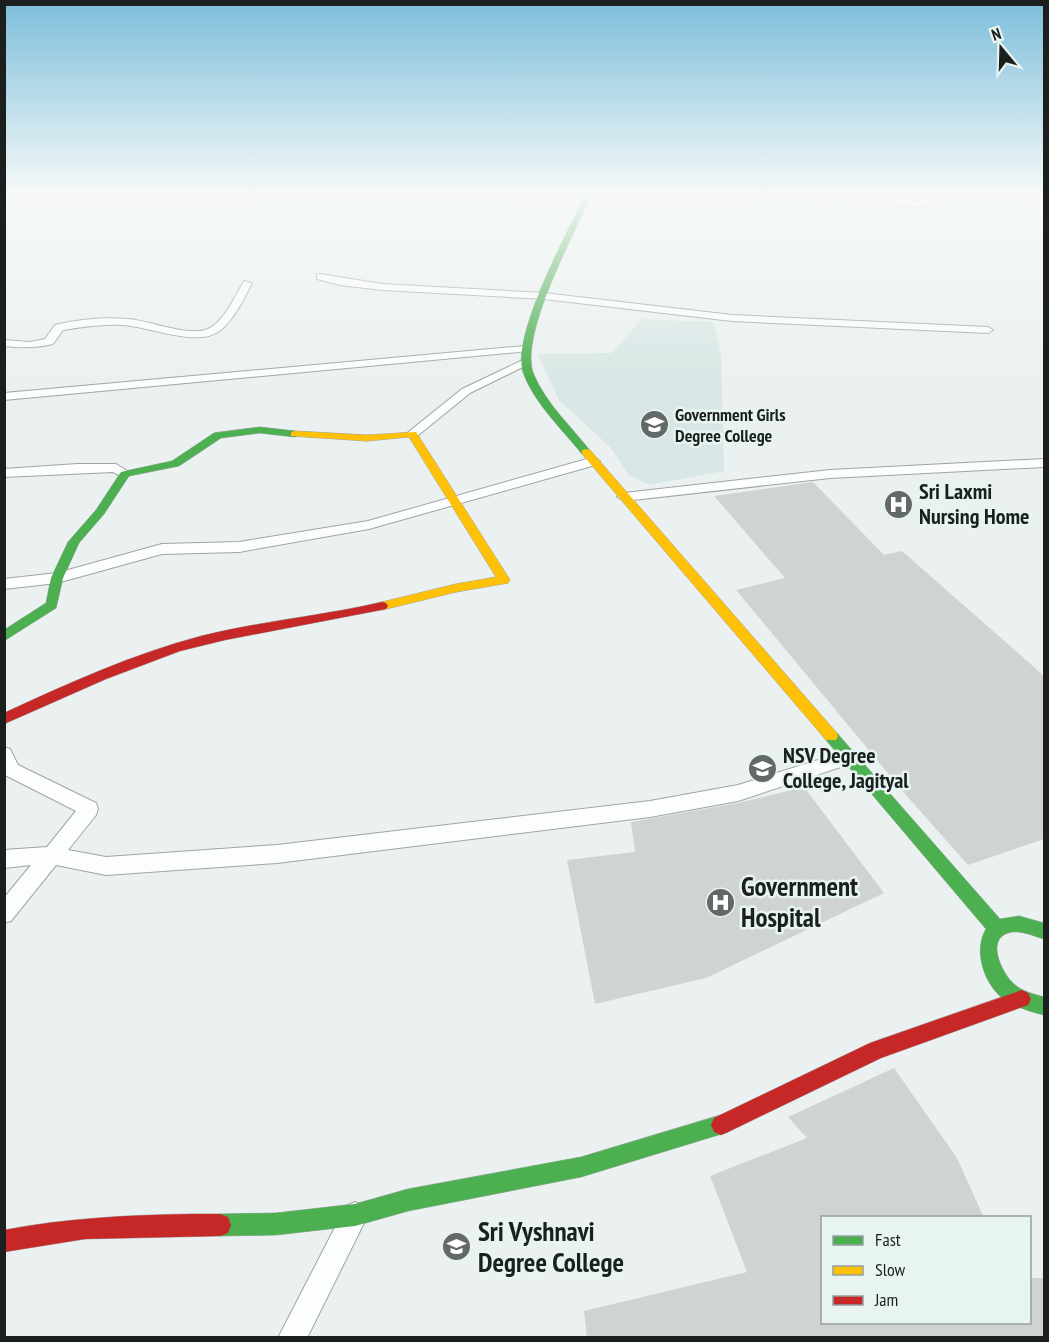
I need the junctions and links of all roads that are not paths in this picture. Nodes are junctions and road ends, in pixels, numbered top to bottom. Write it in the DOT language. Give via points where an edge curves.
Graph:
graph roads {
  1 [pos="562,255"];
  2 [pos="320,276"];
  3 [pos="247,283"];
  4 [pos="544,296"];
  5 [pos="988,330"];
  6 [pos="4,343"];
  7 [pos="525,356"];
  8 [pos="4,397"];
  9 [pos="412,434"];
  10 [pos="594,461"];
  11 [pos="1044,463"];
  12 [pos="4,473"];
  13 [pos="125,474"];
  14 [pos="624,497"];
  15 [pos="455,502"];
  16 [pos="57,578"];
  17 [pos="4,584"];
  18 [pos="4,637"];
  19 [pos="4,719"];
  20 [pos="4,754"];
  21 [pos="850,757"];
  22 [pos="50,855"];
  23 [pos="4,859"];
  24 [pos="4,914"];
  25 [pos="997,929"];
  26 [pos="1044,931"];
  27 [pos="1022,999"];
  28 [pos="1044,1006"];
  29 [pos="355,1215"];
  30 [pos="4,1241"];
  31 [pos="292,1338"];
  1 -- 4 [label="main road"];
  2 -- 4 [label="street" via="382,287"];
  3 -- 6 [label="street" via="218,327 209,333 170,331 129,322 81,324 59,327 50,342"];
  4 -- 5 [label="street" via="732,318"];
  4 -- 7 [label="main road" via="528,334"];
  7 -- 8 [label="street"];
  7 -- 9 [label="street" via="466,391"];
  7 -- 10 [label="main road" via="535,388"];
  9 -- 13 [label="main road" via="327,437 260,430 218,435 175,464"];
  9 -- 15 [label="main road"];
  10 -- 14 [label="main road"];
  10 -- 15 [label="street"];
  11 -- 14 [label="street" via="830,474"];
  12 -- 13 [label="street" via="116,468"];
  13 -- 16 [label="main road" via="100,513 74,542"];
  14 -- 21 [label="main road"];
  15 -- 16 [label="street" via="369,525 239,547 162,549"];
  15 -- 19 [label="main road" via="504,580 348,615 204,640 129,662"];
  16 -- 17 [label="street"];
  16 -- 18 [label="main road" via="52,604"];
  20 -- 22 [label="street" via="11,770 89,809"];
  21 -- 22 [label="street" via="738,793 650,809 277,854 106,866"];
  21 -- 25 [label="main road"];
  22 -- 23 [label="street"];
  22 -- 24 [label="street"];
  25 -- 26 [label="main road" via="1012,924"];
  25 -- 27 [label="main road" via="987,947 988,960 1006,988"];
  27 -- 28 [label="main road"];
  27 -- 29 [label="main road" via="877,1050 712,1130 581,1167 408,1200"];
  29 -- 30 [label="main road" via="276,1224 97,1226"];
  29 -- 31 [label="street"];
}
